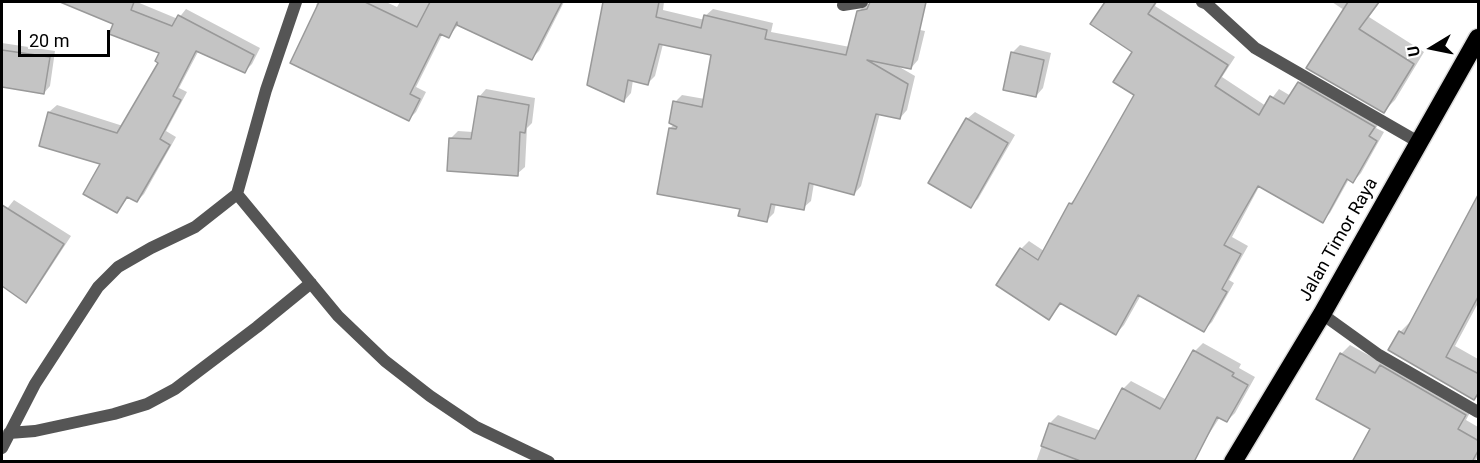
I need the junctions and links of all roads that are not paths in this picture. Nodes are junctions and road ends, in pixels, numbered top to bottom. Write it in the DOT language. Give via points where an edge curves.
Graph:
graph roads {
  1 [pos="862,2"];
  2 [pos="1202,2"];
  3 [pos="292,3"];
  4 [pos="843,5"];
  5 [pos="1478,40"];
  6 [pos="1420,143"];
  7 [pos="237,194"];
  8 [pos="311,283"];
  9 [pos="1322,314"];
  10 [pos="1479,412"];
  11 [pos="9,433"];
  12 [pos="2,448"];
  13 [pos="549,462"];
  14 [pos="1233,462"];
  1 -- 4 [label="street"];
  2 -- 6 [label="street" via="1255,48"];
  3 -- 7 [label="street"];
  5 -- 6 [label="highway, Jalan Timor Raya"];
  6 -- 9 [label="highway, Jalan Timor Raya"];
  7 -- 8 [label="street"];
  7 -- 11 [label="street" via="195,227 118,267 98,287 35,384"];
  8 -- 11 [label="street" via="184,382 147,404 35,431"];
  8 -- 13 [label="street" via="338,316 385,361 430,396 476,427"];
  9 -- 10 [label="street" via="1379,355"];
  9 -- 14 [label="highway, Jalan Timor Raya"];
  11 -- 12 [label="street"];
}
